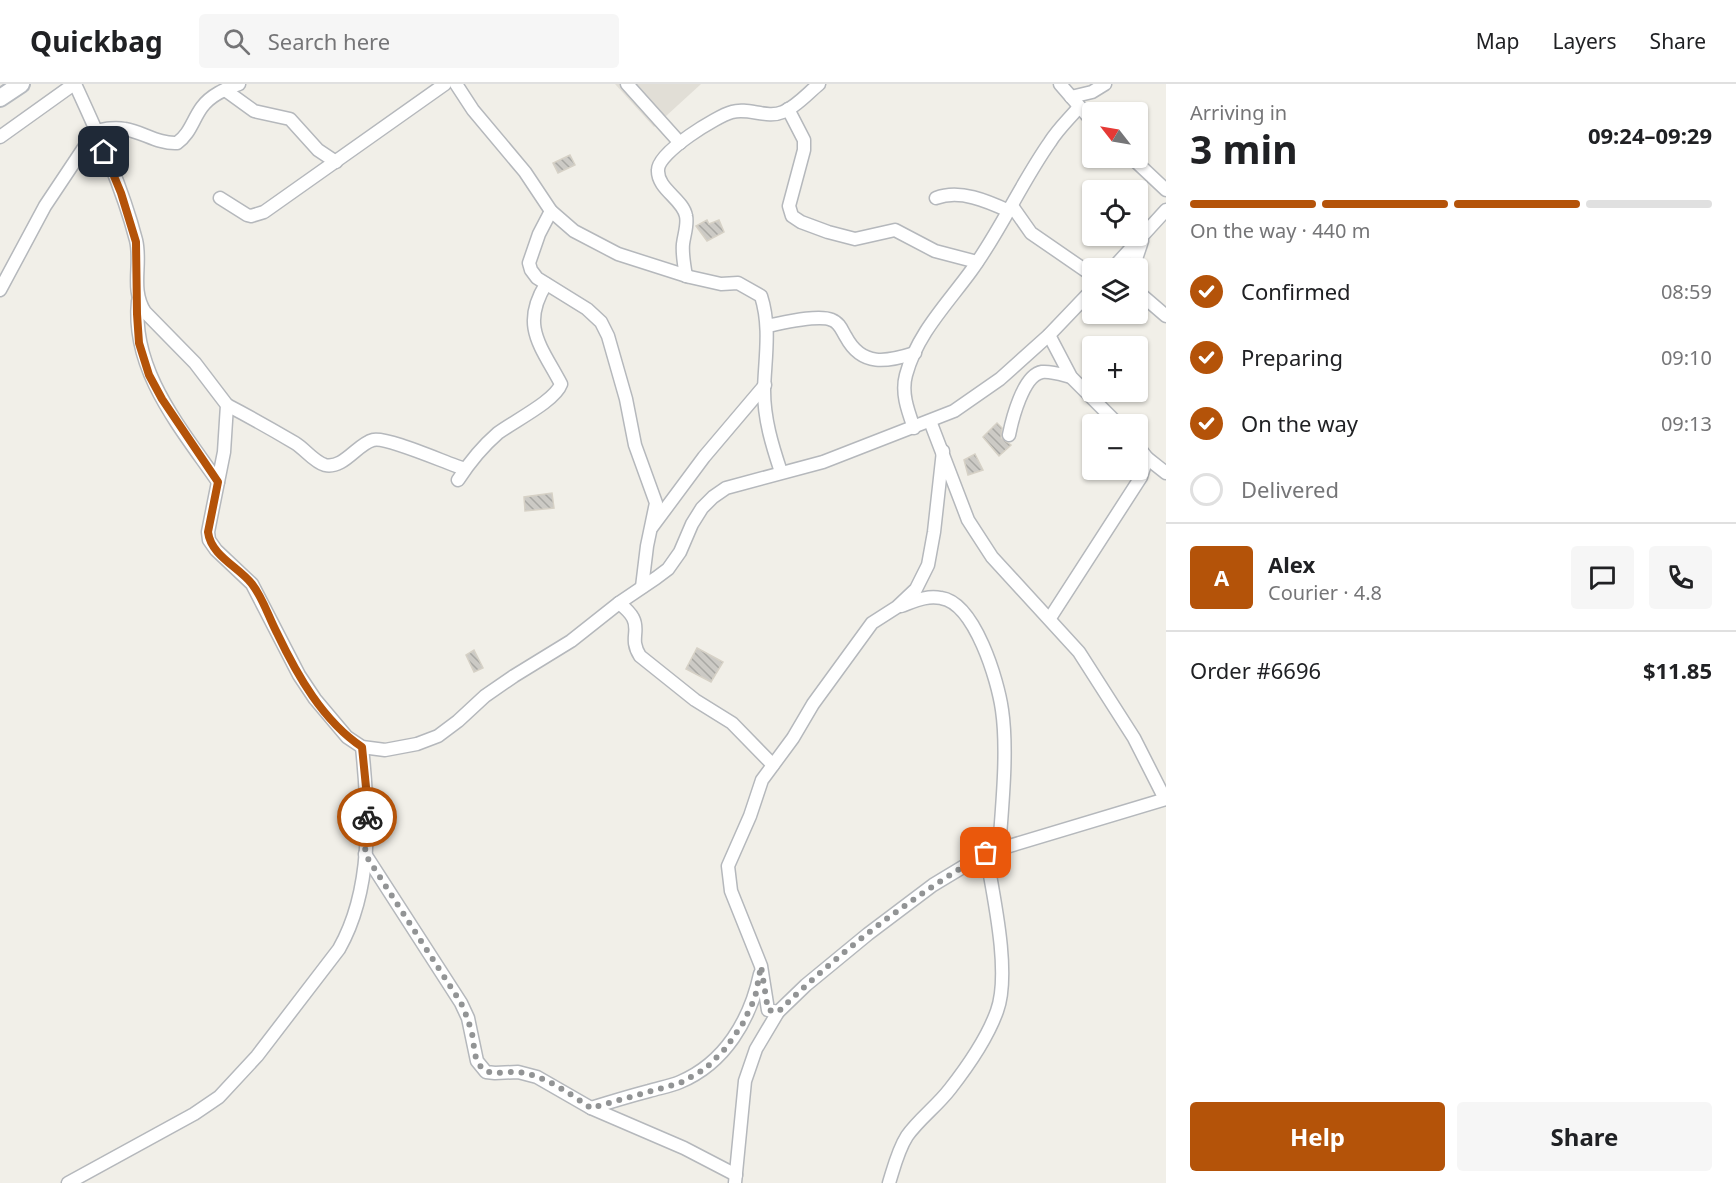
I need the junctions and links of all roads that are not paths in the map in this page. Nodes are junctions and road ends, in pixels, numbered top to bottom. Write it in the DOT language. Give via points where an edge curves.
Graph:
graph roads {
  1 [pos="21,84"];
  2 [pos="74,84"];
  3 [pos="239,84"];
  4 [pos="446,84"];
  5 [pos="456,84"];
  6 [pos="627,84"];
  7 [pos="819,84"];
  8 [pos="1060,84"];
  9 [pos="1106,84"];
  10 [pos="223,89"];
  11 [pos="0,98"];
  12 [pos="1075,102"];
  13 [pos="788,109"];
  14 [pos="1082,110"];
  15 [pos="95,131"];
  16 [pos="0,137"];
  17 [pos="680,143"];
  18 [pos="336,162"];
  19 [pos="1143,168"];
  20 [pos="1166,190"];
  21 [pos="220,198"];
  22 [pos="936,198"];
  23 [pos="1011,208"];
  24 [pos="1166,210"];
  25 [pos="551,212"];
  26 [pos="1148,230"];
  27 [pos="1133,246"];
  28 [pos="1122,258"];
  29 [pos="977,262"];
  30 [pos="1082,268"];
  31 [pos="686,276"];
  32 [pos="546,284"];
  33 [pos="0,290"];
  34 [pos="1082,300"];
  35 [pos="1148,300"];
  36 [pos="138,301"];
  37 [pos="1166,316"];
  38 [pos="767,326"];
  39 [pos="1049,335"];
  40 [pos="915,353"];
  41 [pos="1071,377"];
  42 [pos="765,384"];
  43 [pos="227,405"];
  44 [pos="1108,414"];
  45 [pos="930,421"];
  46 [pos="914,428"];
  47 [pos="1009,435"];
  48 [pos="943,451"];
  49 [pos="1148,459"];
  50 [pos="781,472"];
  51 [pos="1166,473"];
  52 [pos="1138,480"];
  53 [pos="218,482"];
  54 [pos="650,530"];
  55 [pos="642,587"];
  56 [pos="619,603"];
  57 [pos="897,607"];
  58 [pos="1050,618"];
  59 [pos="362,747"];
  60 [pos="773,765"];
  61 [pos="1165,799"];
  62 [pos="999,849"];
  63 [pos="986,853"];
  64 [pos="365,854"];
  65 [pos="761,966"];
  66 [pos="778,1012"];
  67 [pos="591,1108"];
  68 [pos="736,1179"];
  69 [pos="68,1183"];
  70 [pos="889,1183"];
  1 -- 11 [label="main road"];
  2 -- 15 [label="street"];
  2 -- 16 [label="street"];
  3 -- 10 [label="street"];
  4 -- 18 [label="street"];
  5 -- 25 [label="street"];
  6 -- 17 [label="street"];
  7 -- 13 [label="street"];
  8 -- 12 [label="street"];
  9 -- 12 [label="street"];
  10 -- 15 [label="street" via="203,106 177,143 162,142 123,128"];
  10 -- 18 [label="street" via="254,111 290,119 318,150"];
  12 -- 14 [label="street"];
  12 -- 23 [label="street"];
  13 -- 17 [label="street" via="773,114 733,111"];
  13 -- 29 [label="street" via="804,140 789,206 792,216 855,239 895,230 935,251"];
  15 -- 33 [label="street" via="45,206"];
  15 -- 36 [label="street" via="136,242"];
  17 -- 31 [label="street" via="657,171 686,215"];
  18 -- 21 [label="street" via="264,212 252,216"];
  19 -- 20 [label="street"];
  22 -- 23 [label="street" via="959,194"];
  23 -- 29 [label="street"];
  23 -- 30 [label="street" via="1031,233"];
  24 -- 26 [label="street"];
  25 -- 31 [label="street" via="591,242"];
  25 -- 32 [label="street" via="529,263"];
  27 -- 28 [label="street"];
  29 -- 40 [label="street" via="932,321"];
  31 -- 38 [label="street" via="721,284 738,283 752,290 761,296"];
  32 -- 43 [label="street" via="533,318 537,338 560,389 497,435 461,475 375,439 346,458 322,464 296,444"];
  32 -- 54 [label="street" via="587,309 608,336 635,445 656,503"];
  34 -- 39 [label="street"];
  35 -- 37 [label="street"];
  36 -- 43 [label="street"];
  36 -- 53 [label="street" via="139,343 149,375"];
  38 -- 40 [label="street" via="826,318 839,324 861,357 885,360"];
  38 -- 42 [label="street"];
  39 -- 41 [label="street"];
  39 -- 45 [label="street" via="985,390 954,411"];
  40 -- 46 [label="street" via="906,376 905,402"];
  41 -- 44 [label="street"];
  41 -- 47 [label="street" via="1043,372 1034,377 1018,402"];
  42 -- 50 [label="street" via="769,438"];
  42 -- 54 [label="street"];
  43 -- 53 [label="street"];
  45 -- 46 [label="street"];
  45 -- 48 [label="street"];
  46 -- 50 [label="street" via="823,462"];
  48 -- 57 [label="street" via="928,565 916,589"];
  48 -- 58 [label="street" via="968,520 992,557"];
  49 -- 51 [label="street"];
  50 -- 55 [label="street" via="726,488 713,496 692,524 668,569"];
  52 -- 58 [label="street"];
  53 -- 59 [label="street" via="209,540 252,584 315,699 347,737"];
  54 -- 55 [label="street"];
  55 -- 56 [label="street"];
  56 -- 59 [label="street" via="571,641 485,696 438,736 386,750"];
  56 -- 60 [label="street" via="633,618 634,646 640,656 694,700 732,723"];
  57 -- 60 [label="street" via="872,623"];
  57 -- 62 [label="street" via="924,597 943,598 958,606 973,624 986,654 1002,710"];
  58 -- 61 [label="street" via="1103,688"];
  59 -- 64 [label="street" via="367,797"];
  60 -- 65 [label="street" via="762,780 728,866 731,891"];
  61 -- 62 [label="street"];
  62 -- 63 [label="street"];
  63 -- 66 [label="street" via="933,885 868,934"];
  63 -- 70 [label="street" via="1003,979 998,1010 978,1049 949,1091 908,1136"];
  64 -- 67 [label="street" via="461,1003 481,1068 486,1072 518,1072 537,1077"];
  64 -- 69 [label="street" via="356,911 339,949 241,1075 194,1114"];
  65 -- 66 [label="street" via="768,1010"];
  65 -- 67 [label="street" via="755,998 742,1025 705,1069 680,1083"];
  66 -- 68 [label="street" via="756,1049 745,1081"];
  67 -- 68 [label="street" via="684,1148"];
}
